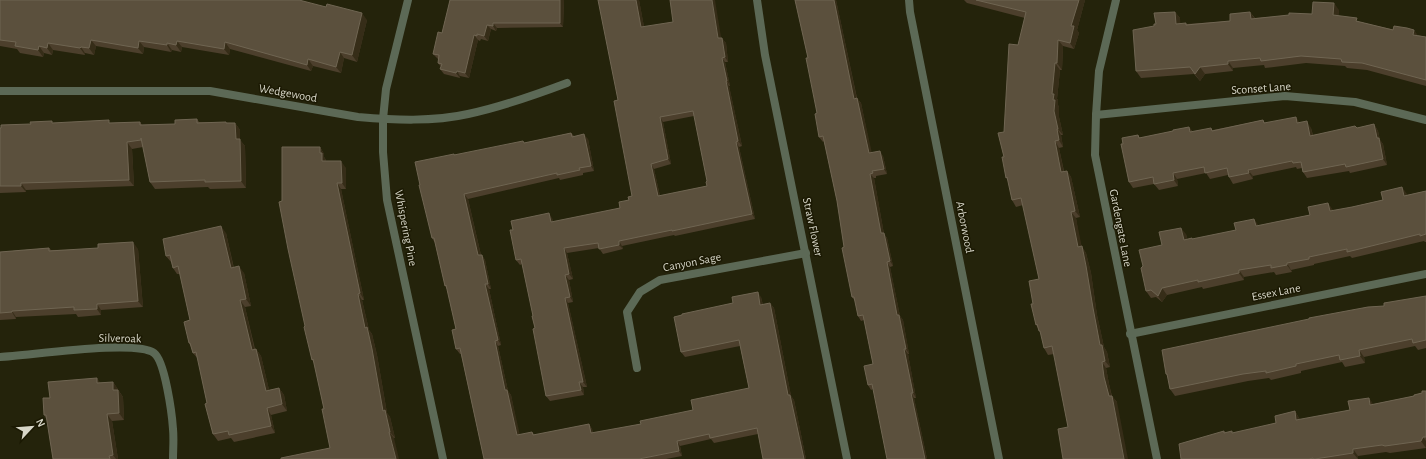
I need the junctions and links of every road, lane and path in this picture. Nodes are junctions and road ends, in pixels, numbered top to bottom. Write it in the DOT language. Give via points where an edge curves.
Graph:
graph roads {
  1 [pos="408,0"];
  2 [pos="757,0"];
  3 [pos="909,0"];
  4 [pos="1116,0"];
  5 [pos="567,83"];
  6 [pos="0,91"];
  7 [pos="1096,115"];
  8 [pos="383,119"];
  9 [pos="1426,120"];
  10 [pos="806,253"];
  11 [pos="1426,274"];
  12 [pos="1130,334"];
  13 [pos="0,357"];
  14 [pos="637,368"];
  15 [pos="173,459"];
  16 [pos="443,459"];
  17 [pos="847,459"];
  18 [pos="999,459"];
  19 [pos="1157,459"];
  1 -- 8 [label="street, Whispering Pine" via="386,88"];
  2 -- 10 [label="street, Straw Flower" via="765,55"];
  3 -- 18 [label="street, Arborwood"];
  4 -- 7 [label="street, Gardengate Lane" via="1099,71"];
  5 -- 8 [label="street, Wedgewood" via="519,101 467,115 427,119"];
  6 -- 8 [label="street, Wedgewood" via="210,91 358,117"];
  7 -- 9 [label="street, Sconset Lane" via="1285,96 1355,102"];
  7 -- 12 [label="street, Gardengate Lane" via="1095,154"];
  8 -- 16 [label="street, Whispering Pine" via="387,200"];
  10 -- 14 [label="street, Canyon Sage" via="660,280 640,292 627,312"];
  10 -- 17 [label="street, Straw Flower"];
  11 -- 12 [label="street, Essex Lane"];
  12 -- 19 [label="street, Gardengate Lane"];
  13 -- 15 [label="street, Silveroak" via="128,347 154,353 162,364 165,378 173,428"];
}
